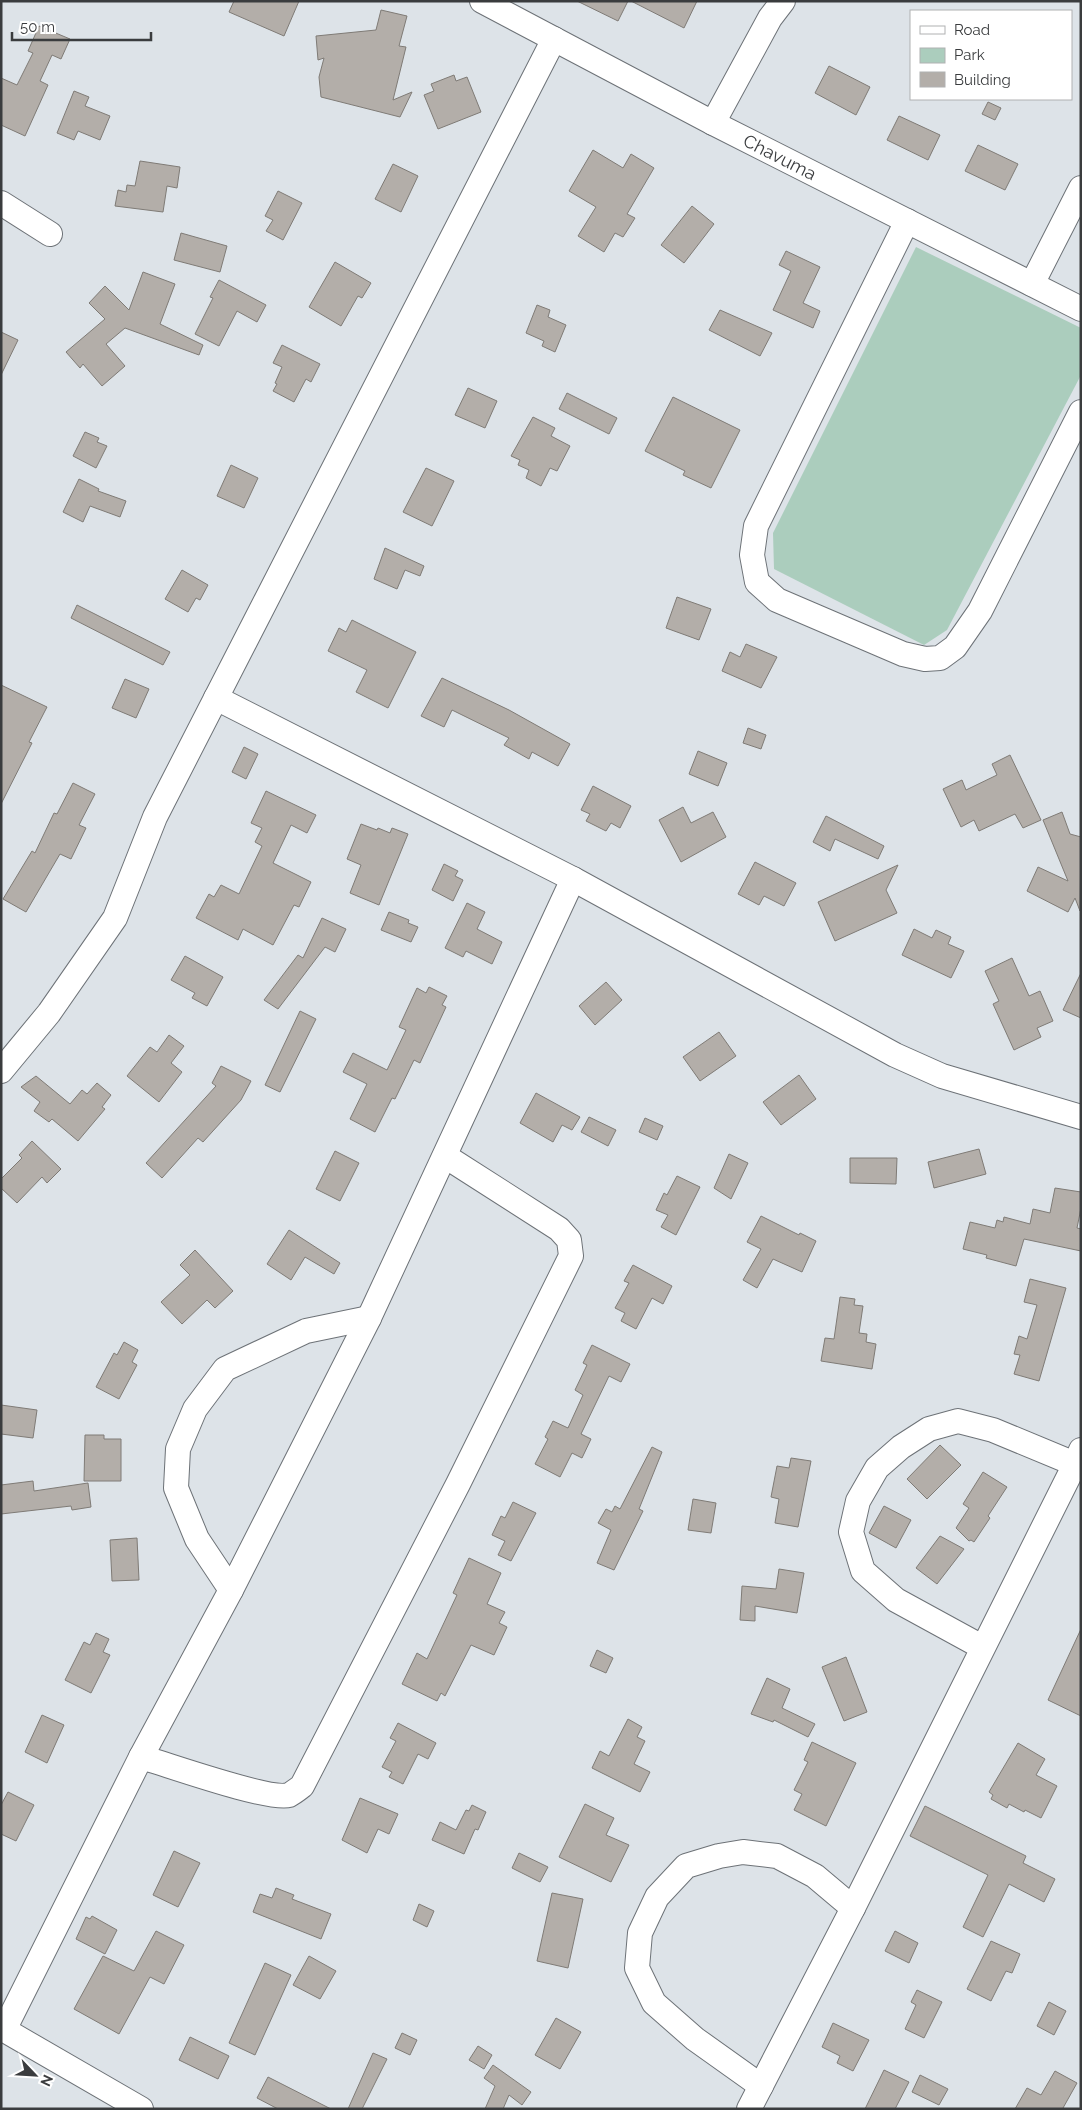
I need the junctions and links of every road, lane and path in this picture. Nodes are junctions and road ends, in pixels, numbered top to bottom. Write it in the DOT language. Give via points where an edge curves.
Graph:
graph roads {
  1 [pos="482,1"];
  2 [pos="783,1"];
  3 [pos="554,39"];
  4 [pos="713,123"];
  5 [pos="1081,188"];
  6 [pos="1,203"];
  7 [pos="907,221"];
  8 [pos="50,234"];
  9 [pos="1032,284"];
  10 [pos="1081,309"];
  11 [pos="1081,412"];
  12 [pos="216,698"];
  13 [pos="573,878"];
  14 [pos="1,1071"];
  15 [pos="1081,1117"];
  16 [pos="445,1156"];
  17 [pos="369,1318"];
  18 [pos="1078,1457"];
  19 [pos="231,1590"];
  20 [pos="982,1647"];
  21 [pos="140,1756"];
  22 [pos="852,1908"];
  23 [pos="3,2029"];
  24 [pos="761,2086"];
  25 [pos="141,2109"];
  26 [pos="749,2109"];
  1 -- 3 [label="street, Chavuma"];
  2 -- 4 [label="street" via="770,18"];
  3 -- 4 [label="street, Chavuma"];
  3 -- 12 [label="street"];
  4 -- 7 [label="street, Chavuma"];
  5 -- 9 [label="street"];
  6 -- 8 [label="street"];
  7 -- 9 [label="street, Chavuma"];
  7 -- 11 [label="street" via="756,526 752,555 757,582 777,600 903,654 925,659 940,658 955,647 980,610"];
  9 -- 10 [label="street, Chavuma"];
  12 -- 13 [label="street"];
  12 -- 14 [label="street" via="155,817 115,918 49,1013"];
  13 -- 15 [label="street" via="895,1055 942,1076"];
  13 -- 16 [label="street"];
  16 -- 17 [label="street"];
  16 -- 21 [label="street" via="559,1229 569,1240 571,1256 458,1484 302,1786 289,1795 271,1794"];
  17 -- 19 [label="street"];
  17 -- 19 [label="street" via="306,1330 225,1369 195,1409 178,1449 176,1488 197,1540"];
  18 -- 20 [label="street"];
  18 -- 20 [label="street" via="958,1421 929,1429 901,1448 878,1468 858,1501 851,1532 863,1571 896,1600"];
  19 -- 21 [label="street"];
  20 -- 22 [label="street"];
  21 -- 23 [label="street"];
  22 -- 24 [label="street"];
  22 -- 24 [label="street" via="815,1876 777,1856 743,1852 686,1866 657,1897 640,1933 636,1968 654,2002 695,2038"];
  23 -- 25 [label="street"];
  24 -- 26 [label="street"];
}
